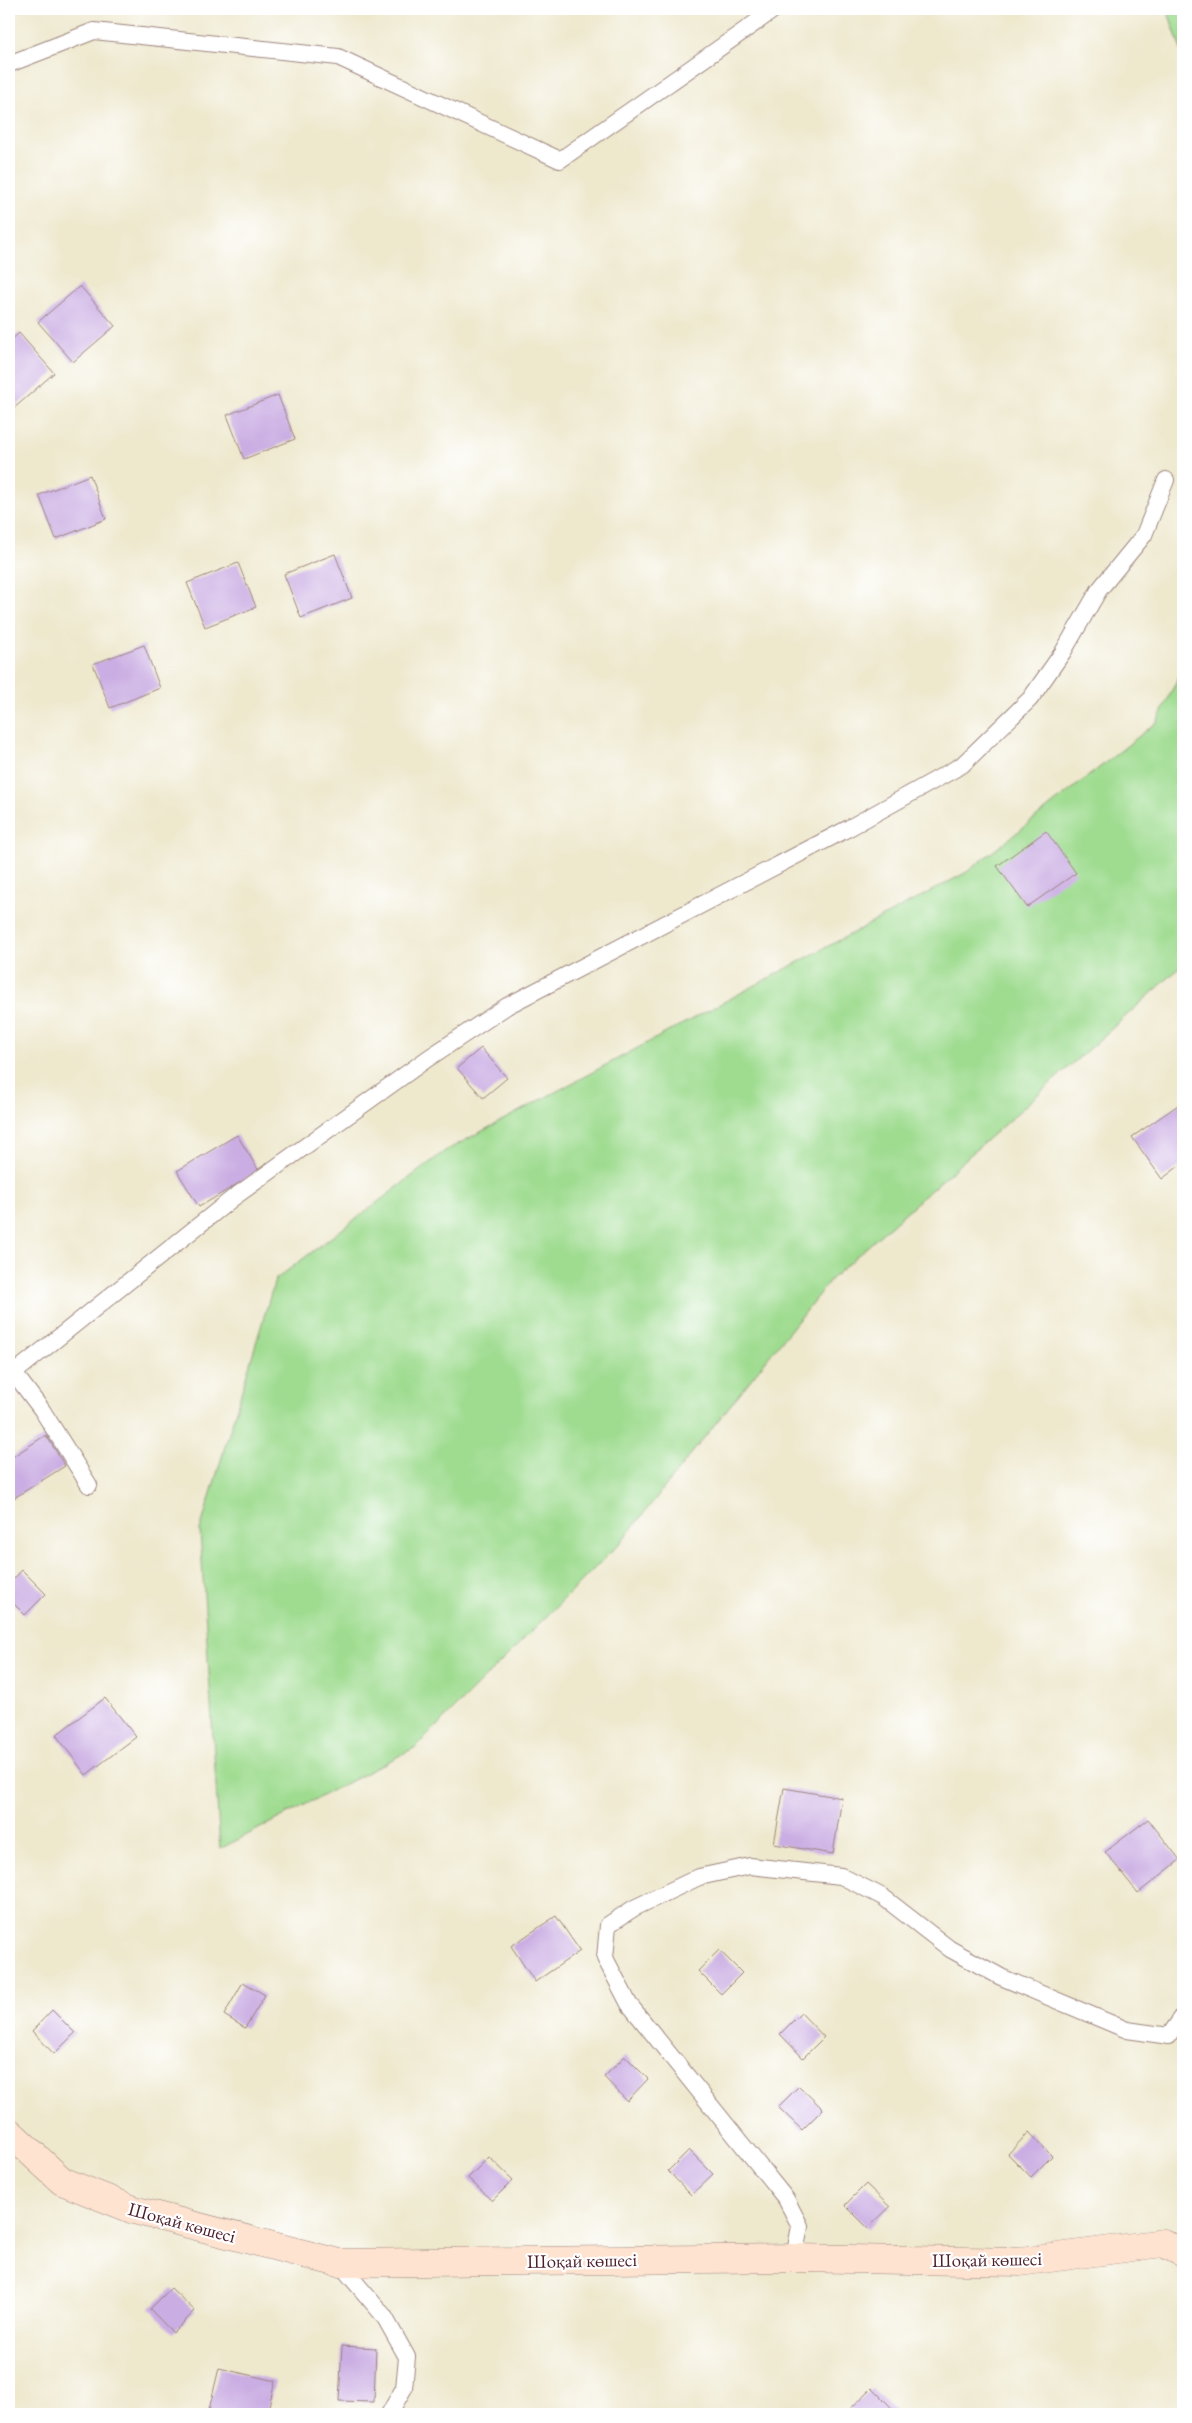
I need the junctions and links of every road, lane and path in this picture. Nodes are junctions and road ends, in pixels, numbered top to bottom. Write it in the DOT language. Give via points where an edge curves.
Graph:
graph roads {
  1 [pos="775,9"];
  2 [pos="9,64"];
  3 [pos="1166,480"];
  4 [pos="11,1375"];
  5 [pos="89,1485"];
  6 [pos="1183,2016"];
  7 [pos="9,2132"];
  8 [pos="1183,2252"];
  9 [pos="794,2258"];
  10 [pos="339,2263"];
  11 [pos="389,2414"];
  1 -- 2 [label="lane" via="560,160 338,57 94,31"];
  3 -- 4 [label="lane" via="1144,535 1099,590 1063,652 1030,699 962,766 507,1006 427,1059 233,1198"];
  4 -- 5 [label="lane" via="42,1410"];
  6 -- 9 [label="lane" via="1169,2036 1128,2030 992,1973 950,1949 884,1897 841,1876 750,1866 699,1877 634,1908 608,1925 606,1958 630,2004 786,2199 800,2226"];
  7 -- 10 [label="street, Шоқай көшесі" via="62,2182 125,2207"];
  8 -- 9 [label="street, Шоқай көшесі" via="1163,2243 1020,2262"];
  9 -- 10 [label="street, Шоқай көшесі"];
  10 -- 11 [label="lane" via="384,2316 407,2357 404,2388"];
}
